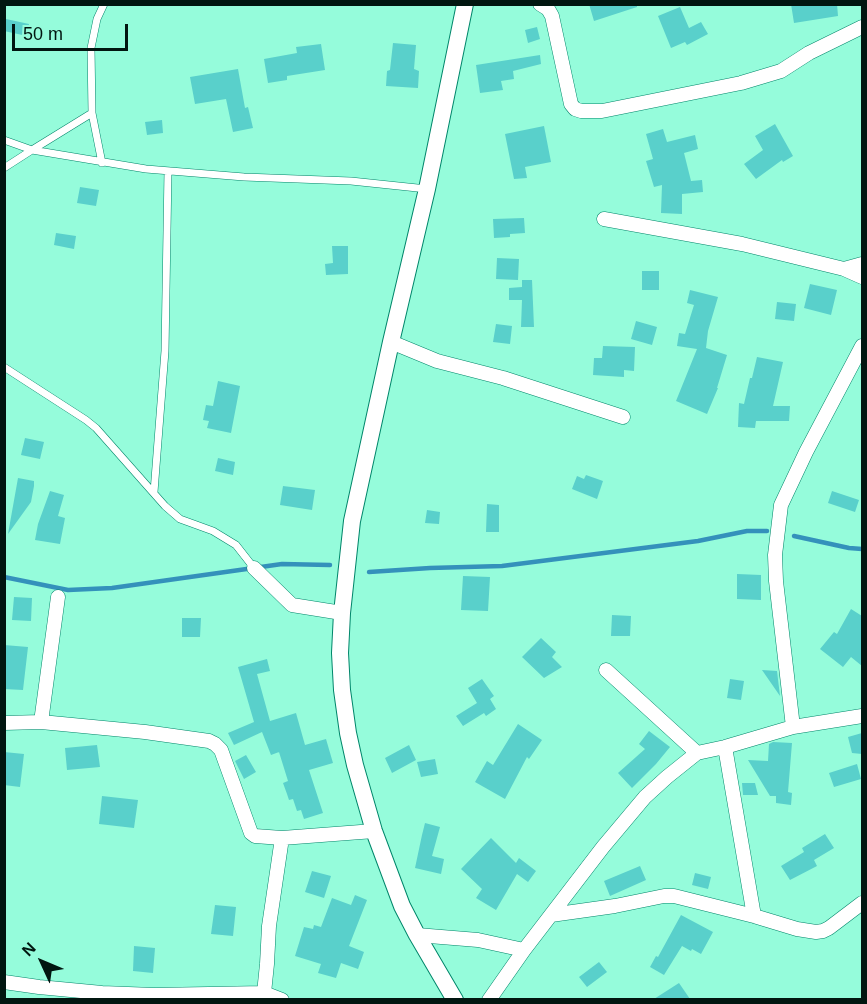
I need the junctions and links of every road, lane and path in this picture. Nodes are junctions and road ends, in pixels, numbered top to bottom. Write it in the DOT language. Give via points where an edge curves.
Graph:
graph roads {
  1 [pos="104,4"];
  2 [pos="465,4"];
  3 [pos="540,4"];
  4 [pos="862,27"];
  5 [pos="92,113"];
  6 [pos="4,140"];
  7 [pos="32,150"];
  8 [pos="102,162"];
  9 [pos="4,168"];
  10 [pos="168,171"];
  11 [pos="427,189"];
  12 [pos="604,219"];
  13 [pos="862,264"];
  14 [pos="844,269"];
  15 [pos="862,277"];
  16 [pos="391,342"];
  17 [pos="861,351"];
  18 [pos="4,367"];
  19 [pos="622,417"];
  20 [pos="154,492"];
  21 [pos="254,568"];
  22 [pos="58,597"];
  23 [pos="342,614"];
  24 [pos="606,670"];
  25 [pos="862,716"];
  26 [pos="41,722"];
  27 [pos="4,723"];
  28 [pos="793,728"];
  29 [pos="725,747"];
  30 [pos="698,753"];
  31 [pos="374,831"];
  32 [pos="282,838"];
  33 [pos="862,903"];
  34 [pos="551,915"];
  35 [pos="754,916"];
  36 [pos="417,935"];
  37 [pos="524,950"];
  38 [pos="4,982"];
  39 [pos="264,993"];
  40 [pos="153,997"];
  41 [pos="282,999"];
  42 [pos="455,999"];
  43 [pos="489,999"];
  1 -- 5 [label="lane" via="91,48"];
  2 -- 11 [label="street"];
  3 -- 4 [label="street" via="552,16 571,104 581,111 602,111 741,83 781,71"];
  5 -- 7 [label="lane"];
  5 -- 8 [label="lane"];
  6 -- 7 [label="lane"];
  7 -- 8 [label="lane"];
  7 -- 9 [label="lane"];
  8 -- 10 [label="lane"];
  10 -- 11 [label="lane"];
  10 -- 20 [label="lane" via="165,351"];
  11 -- 16 [label="street"];
  12 -- 14 [label="street" via="742,244"];
  13 -- 14 [label="street"];
  14 -- 15 [label="street"];
  16 -- 19 [label="street" via="437,361"];
  16 -- 23 [label="street" via="352,521"];
  17 -- 28 [label="street" via="781,505 776,581"];
  18 -- 20 [label="lane" via="96,428"];
  20 -- 21 [label="lane" via="180,519 213,531 236,545"];
  21 -- 23 [label="street" via="292,605"];
  22 -- 26 [label="street"];
  23 -- 31 [label="street" via="340,653 348,733"];
  24 -- 30 [label="street"];
  25 -- 28 [label="street"];
  26 -- 27 [label="street"];
  26 -- 32 [label="street" via="209,741 221,750 251,833"];
  28 -- 29 [label="street"];
  29 -- 30 [label="street"];
  29 -- 35 [label="street"];
  30 -- 34 [label="street" via="645,797"];
  31 -- 32 [label="street"];
  31 -- 36 [label="street"];
  32 -- 39 [label="street"];
  33 -- 35 [label="street" via="824,932 797,929"];
  34 -- 35 [label="street" via="674,896"];
  34 -- 37 [label="street"];
  36 -- 37 [label="street" via="478,940"];
  36 -- 42 [label="street"];
  37 -- 43 [label="street"];
  38 -- 40 [label="street"];
  39 -- 40 [label="street"];
  39 -- 41 [label="street"];
}
